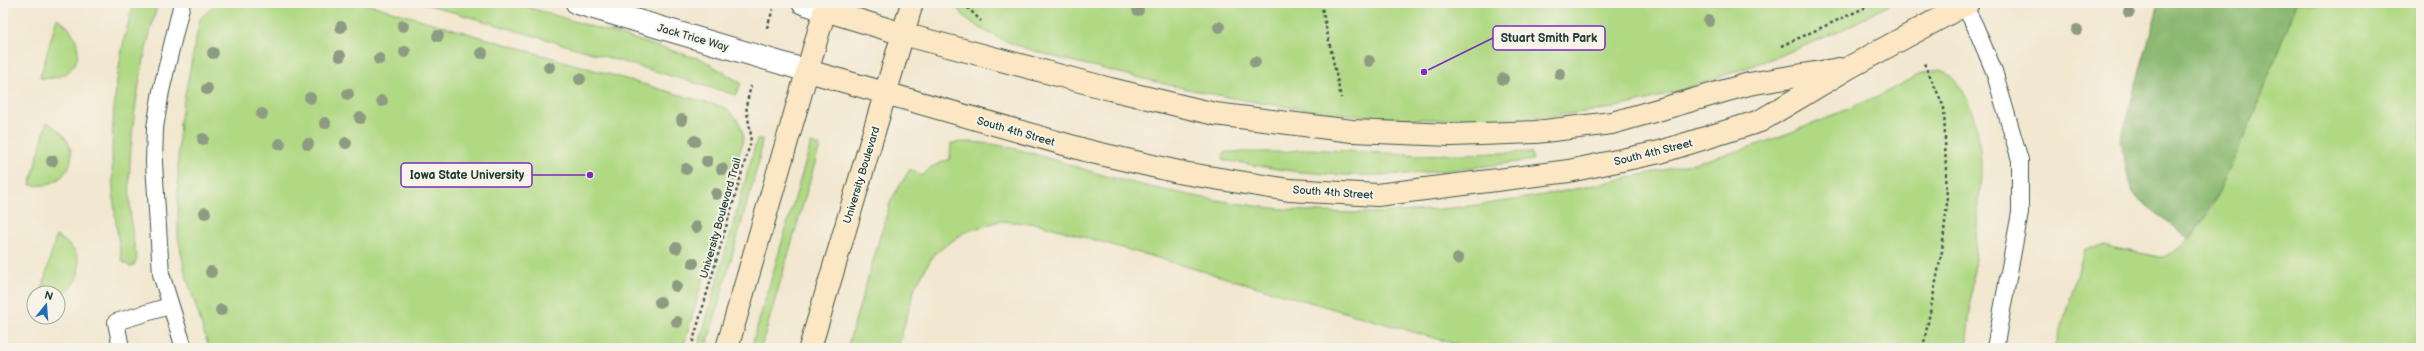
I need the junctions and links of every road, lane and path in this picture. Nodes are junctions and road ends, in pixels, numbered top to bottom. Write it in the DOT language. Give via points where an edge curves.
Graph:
graph roads {
  1 [pos="182,3"];
  2 [pos="577,3"];
  3 [pos="802,3"];
  4 [pos="912,3"];
  5 [pos="1321,3"];
  6 [pos="1875,3"];
  7 [pos="1966,4"];
  8 [pos="826,6"];
  9 [pos="903,34"];
  10 [pos="1776,48"];
  11 [pos="1850,68"];
  12 [pos="1928,70"];
  13 [pos="808,71"];
  14 [pos="749,92"];
  15 [pos="885,94"];
  16 [pos="1342,106"];
  17 [pos="169,306"];
  18 [pos="121,348"];
  19 [pos="184,348"];
  20 [pos="691,348"];
  21 [pos="727,348"];
  22 [pos="810,348"];
  23 [pos="1923,348"];
  24 [pos="1995,348"];
  1 -- 17 [label="lane" via="155,128 155,200 160,274"];
  2 -- 13 [label="street, Jack Trice Way"];
  3 -- 8 [label="street"];
  4 -- 9 [label="main road, University Boulevard"];
  5 -- 16 [label="path"];
  6 -- 10 [label="path"];
  7 -- 11 [label="main road, South 4th Street"];
  7 -- 24 [label="lane" via="1994,71 2020,160 2020,213"];
  8 -- 9 [label="main road, South 4th Street"];
  8 -- 13 [label="main road"];
  9 -- 11 [label="main road, South 4th Street" via="1215,114 1352,131 1451,135 1536,132 1612,123 1749,84"];
  9 -- 15 [label="main road, University Boulevard"];
  11 -- 15 [label="main road, South 4th Street" via="1760,122 1660,152 1569,171 1474,185 1377,195 1289,190 1183,173 1092,152"];
  12 -- 23 [label="path" via="1944,107 1947,203 1942,251"];
  13 -- 15 [label="main road, South 4th Street"];
  13 -- 21 [label="main road"];
  14 -- 20 [label="path, University Boulevard Trail" via="746,106 750,144"];
  15 -- 22 [label="main road, University Boulevard"];
  17 -- 18 [label="lane" via="116,322"];
  17 -- 19 [label="lane"];
}
